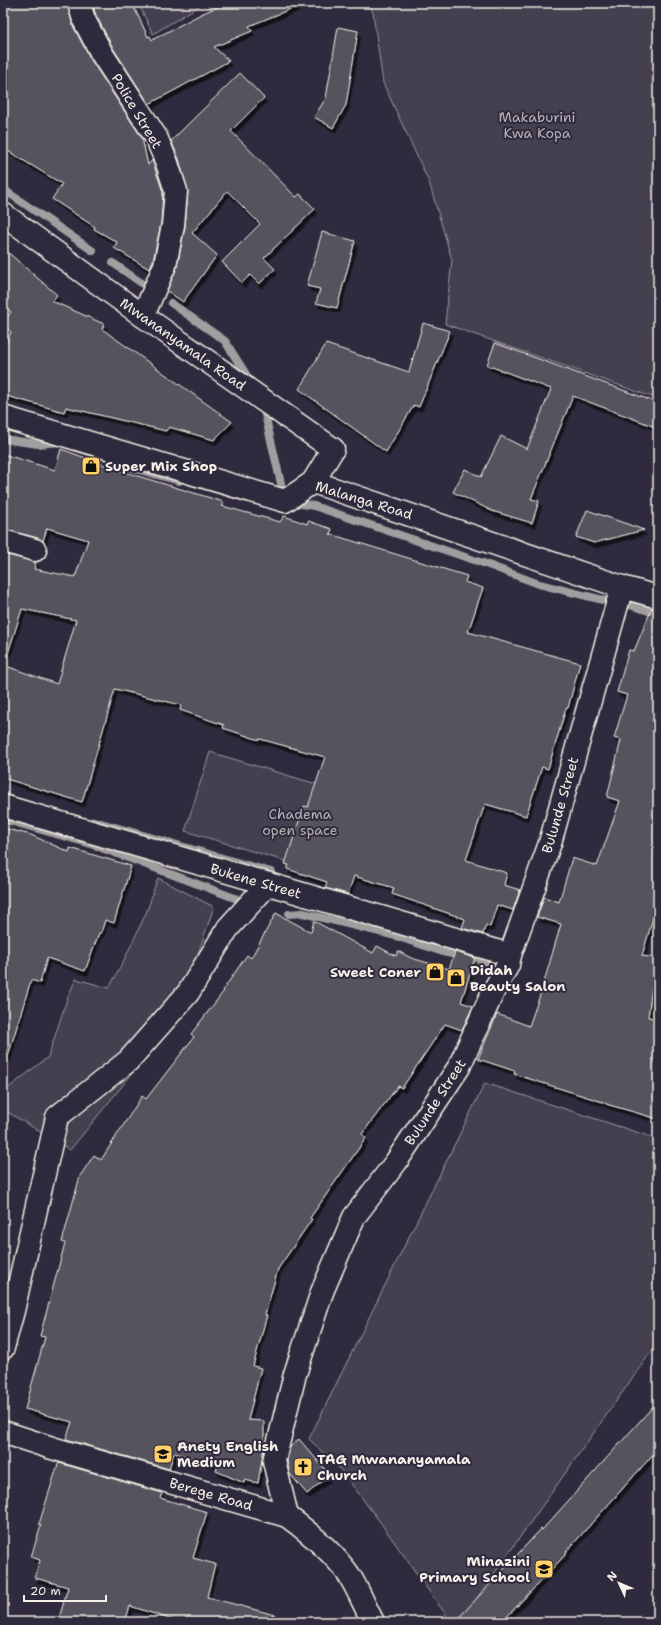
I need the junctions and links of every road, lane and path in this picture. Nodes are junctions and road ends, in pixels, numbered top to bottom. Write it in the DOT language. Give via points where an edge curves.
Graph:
graph roads {
  1 [pos="79,3"];
  2 [pos="3,214"];
  3 [pos="143,316"];
  4 [pos="3,417"];
  5 [pos="313,482"];
  6 [pos="3,541"];
  7 [pos="35,550"];
  8 [pos="622,586"];
  9 [pos="658,597"];
  10 [pos="3,806"];
  11 [pos="268,884"];
  12 [pos="510,955"];
  13 [pos="3,1348"];
  14 [pos="3,1432"];
  15 [pos="287,1516"];
  16 [pos="373,1622"];
  1 -- 3 [label="street, Police Street" via="84,20 102,54 156,137 168,163 176,191 173,225 165,265"];
  2 -- 3 [label="street, Mwananyamala Road"];
  3 -- 5 [label="street, Mwananyamala Road" via="334,449"];
  4 -- 5 [label="street, Malanga Road" via="285,501"];
  5 -- 8 [label="street, Malanga Road"];
  6 -- 7 [label="street"];
  8 -- 9 [label="street, Malanga Road"];
  8 -- 12 [label="street, Bulunde Street" via="550,843"];
  10 -- 11 [label="street, Bukene Street"];
  11 -- 12 [label="street, Bukene Street"];
  11 -- 13 [label="street" via="228,928 188,993 128,1061 57,1118"];
  12 -- 15 [label="street, Bulunde Street" via="508,965 459,1068 396,1162 354,1217 322,1292 295,1374 274,1462"];
  14 -- 15 [label="street, Berege Road"];
  15 -- 16 [label="street, Berege Road" via="330,1552 349,1576"];
}
